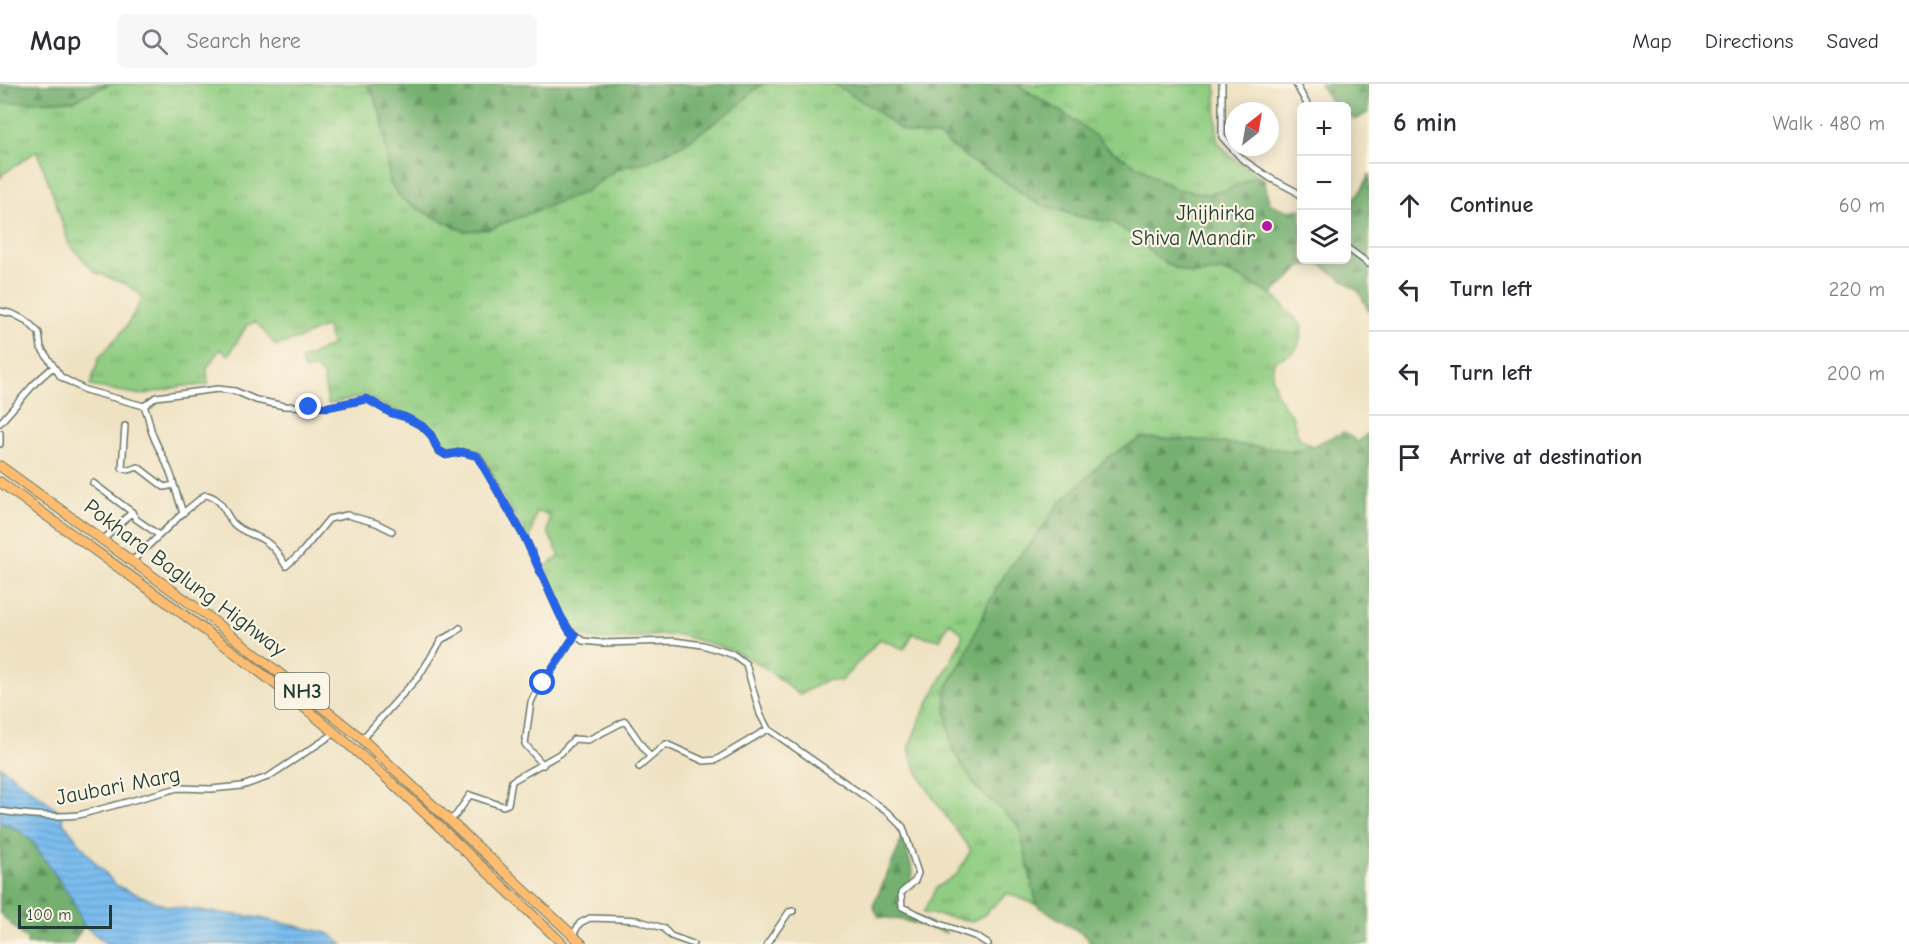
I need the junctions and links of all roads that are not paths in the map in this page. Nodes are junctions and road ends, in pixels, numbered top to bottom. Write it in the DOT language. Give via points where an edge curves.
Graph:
graph roads {
  1 [pos="1222,84"];
  2 [pos="1296,84"];
  3 [pos="1306,102"];
  4 [pos="1297,193"];
  5 [pos="1351,250"];
  6 [pos="1369,264"];
  7 [pos="0,311"];
  8 [pos="53,367"];
  9 [pos="144,406"];
  10 [pos="0,423"];
  11 [pos="125,426"];
  12 [pos="0,433"];
  13 [pos="0,444"];
  14 [pos="0,466"];
  15 [pos="0,482"];
  16 [pos="93,483"];
  17 [pos="174,485"];
  18 [pos="132,512"];
  19 [pos="183,513"];
  20 [pos="392,531"];
  21 [pos="159,535"];
  22 [pos="102,541"];
  23 [pos="131,562"];
  24 [pos="460,628"];
  25 [pos="575,635"];
  26 [pos="768,729"];
  27 [pos="335,733"];
  28 [pos="362,739"];
  29 [pos="650,757"];
  30 [pos="543,765"];
  31 [pos="639,767"];
  32 [pos="0,811"];
  33 [pos="450,820"];
  34 [pos="793,911"];
  35 [pos="573,935"];
  36 [pos="563,944"];
  37 [pos="582,944"];
  38 [pos="693,944"];
  39 [pos="767,944"];
  40 [pos="988,944"];
  1 -- 4 [label="street" via="1222,137 1242,159"];
  2 -- 3 [label="street"];
  5 -- 6 [label="street"];
  7 -- 8 [label="street" via="27,321 39,333 41,348"];
  8 -- 9 [label="street" via="61,377 85,390"];
  8 -- 10 [label="street"];
  9 -- 17 [label="street"];
  9 -- 25 [label="street" via="156,397 218,389 284,406 328,407 367,399 413,420 446,455 470,453 482,462 525,538 561,617"];
  11 -- 17 [label="street" via="122,468 138,467 164,487"];
  12 -- 13 [label="street"];
  14 -- 22 [label="highway, Pokhara Baglung Highway / NH3"];
  15 -- 27 [label="highway, Pokhara Baglung Highway" via="210,633"];
  16 -- 18 [label="street"];
  17 -- 19 [label="street"];
  18 -- 21 [label="street"];
  18 -- 22 [label="street"];
  19 -- 20 [label="street" via="205,495 214,496 234,524 273,547 286,566 329,519 347,515"];
  19 -- 21 [label="street"];
  21 -- 23 [label="street"];
  22 -- 23 [label="highway, Pokhara Baglung Highway / NH3"];
  23 -- 28 [label="highway, Pokhara Baglung Highway / NH3" via="205,614"];
  24 -- 28 [label="street" via="442,639 419,676"];
  25 -- 26 [label="street" via="583,641 603,643 674,641 734,655 746,664"];
  25 -- 30 [label="street" via="531,702 525,744"];
  26 -- 29 [label="street" via="716,760 704,761 666,744"];
  26 -- 40 [label="street" via="903,827 918,873 915,881 901,892 902,907"];
  27 -- 32 [label="street, Jaubari Marg" via="268,777 242,786 178,788 62,817"];
  27 -- 36 [label="highway, Pokhara Baglung Highway"];
  28 -- 33 [label="highway, Pokhara Baglung Highway / NH3"];
  29 -- 30 [label="street" via="625,721 588,740 574,739"];
  29 -- 31 [label="street"];
  30 -- 33 [label="street" via="512,781 508,804 503,806 470,795"];
  33 -- 35 [label="highway, Pokhara Baglung Highway / NH3"];
  34 -- 39 [label="street"];
  35 -- 37 [label="highway, Pokhara Baglung Highway / NH3"];
  35 -- 38 [label="street" via="580,922 590,918 637,920"];
}
